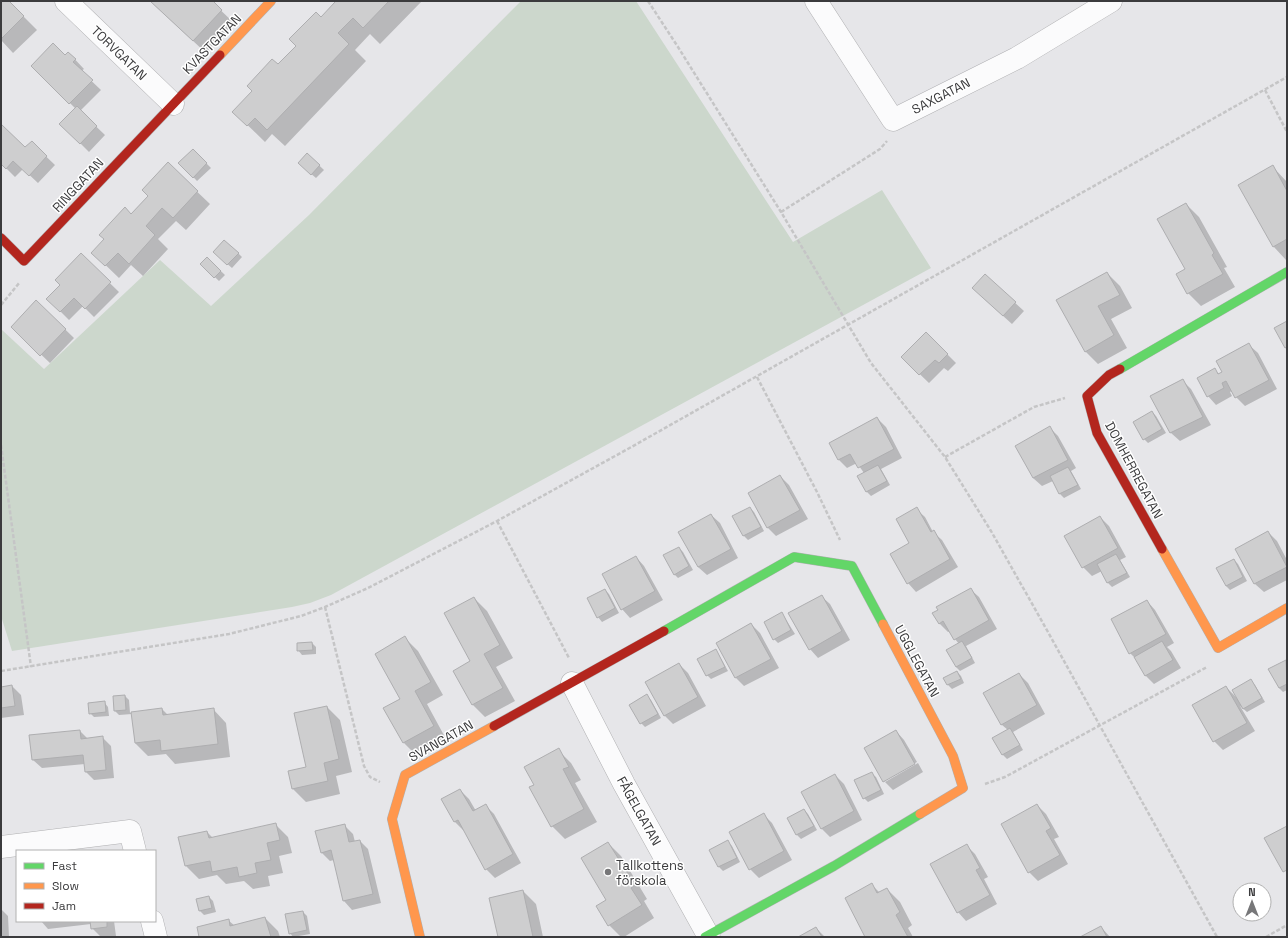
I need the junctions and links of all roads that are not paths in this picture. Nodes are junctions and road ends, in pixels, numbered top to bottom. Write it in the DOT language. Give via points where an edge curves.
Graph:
graph roads {
  1 [pos="66,1"];
  2 [pos="271,1"];
  3 [pos="816,1"];
  4 [pos="1111,1"];
  5 [pos="173,104"];
  6 [pos="1,238"];
  7 [pos="1287,272"];
  8 [pos="1287,608"];
  9 [pos="572,683"];
  10 [pos="1,847"];
  11 [pos="135,850"];
  12 [pos="152,922"];
  13 [pos="708,936"];
  14 [pos="156,937"];
  15 [pos="420,937"];
  1 -- 5 [label="street, TORVGATAN"];
  2 -- 5 [label="street, KVASTGATAN"];
  3 -- 4 [label="street, SAXGATAN" via="893,120 1016,58"];
  5 -- 6 [label="street, RINGGATAN" via="24,261"];
  7 -- 8 [label="street, DOMHERREGATAN" via="1108,375 1087,396 1097,433 1218,648"];
  9 -- 13 [label="street, FÅGELGATAN" via="624,784"];
  9 -- 13 [label="street, UGGLEGATAN" via="794,557 852,566 953,756 963,788 834,866"];
  9 -- 15 [label="street, SVANGATAN" via="405,775 392,819"];
  10 -- 11 [label="street" via="130,830"];
  12 -- 14 [label="street"];
}
